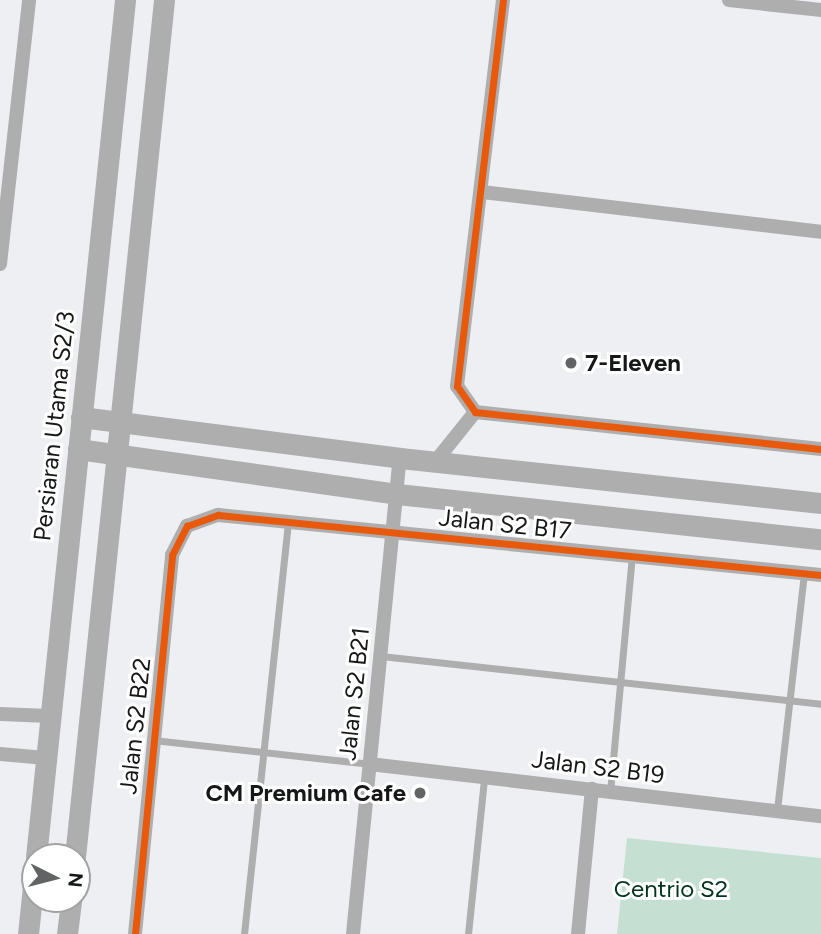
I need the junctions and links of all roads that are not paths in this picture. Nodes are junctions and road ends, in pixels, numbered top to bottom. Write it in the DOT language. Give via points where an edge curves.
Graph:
graph roads {
  1 [pos="29,0"];
  2 [pos="125,0"];
  3 [pos="164,0"];
  4 [pos="503,0"];
  5 [pos="729,0"];
  6 [pos="821,10"];
  7 [pos="5,172"];
  8 [pos="482,192"];
  9 [pos="821,232"];
  10 [pos="0,264"];
  11 [pos="475,412"];
  12 [pos="81,417"];
  13 [pos="121,423"];
  14 [pos="78,449"];
  15 [pos="821,449"];
  16 [pos="118,454"];
  17 [pos="400,458"];
  18 [pos="435,462"];
  19 [pos="397,494"];
  20 [pos="821,503"];
  21 [pos="288,523"];
  22 [pos="187,527"];
  23 [pos="393,533"];
  24 [pos="821,539"];
  25 [pos="632,556"];
  26 [pos="804,573"];
  27 [pos="821,575"];
  28 [pos="380,656"];
  29 [pos="620,683"];
  30 [pos="790,701"];
  31 [pos="821,704"];
  32 [pos="0,714"];
  33 [pos="49,716"];
  34 [pos="152,740"];
  35 [pos="263,753"];
  36 [pos="0,754"];
  37 [pos="46,758"];
  38 [pos="369,764"];
  39 [pos="484,777"];
  40 [pos="592,789"];
  41 [pos="610,792"];
  42 [pos="777,811"];
  43 [pos="821,816"];
  44 [pos="37,843"];
  45 [pos="76,843"];
  46 [pos="31,913"];
  47 [pos="70,913"];
  48 [pos="29,934"];
  49 [pos="68,934"];
  50 [pos="135,934"];
  51 [pos="244,934"];
  52 [pos="353,934"];
  53 [pos="468,934"];
  54 [pos="578,934"];
  1 -- 7 [label="street"];
  2 -- 12 [label="main road, Persiaran Utama S2/3"];
  3 -- 13 [label="main road"];
  4 -- 8 [label="street"];
  5 -- 6 [label="street"];
  7 -- 10 [label="street"];
  8 -- 9 [label="street"];
  8 -- 11 [label="street" via="457,386"];
  11 -- 15 [label="street"];
  11 -- 18 [label="street"];
  12 -- 13 [label="main road"];
  12 -- 14 [label="main road, Persiaran Utama S2/3"];
  13 -- 16 [label="main road"];
  13 -- 17 [label="main road"];
  14 -- 16 [label="main road"];
  14 -- 33 [label="main road, Persiaran Utama S2/3"];
  16 -- 19 [label="main road"];
  16 -- 45 [label="main road"];
  17 -- 18 [label="main road"];
  17 -- 19 [label="street, Jalan S2 B21"];
  18 -- 20 [label="main road"];
  19 -- 23 [label="street, Jalan S2 B21"];
  19 -- 24 [label="main road"];
  21 -- 22 [label="street, Jalan S2 B17" via="218,515"];
  21 -- 23 [label="street, Jalan S2 B17"];
  21 -- 35 [label="lane"];
  22 -- 34 [label="street, Jalan S2 B22" via="172,555"];
  23 -- 25 [label="street, Jalan S2 B17"];
  23 -- 28 [label="street, Jalan S2 B21"];
  25 -- 26 [label="street, Jalan S2 B17"];
  25 -- 29 [label="lane"];
  26 -- 27 [label="street, Jalan S2 B17"];
  26 -- 30 [label="lane"];
  28 -- 29 [label="lane"];
  28 -- 38 [label="street, Jalan S2 B21"];
  29 -- 30 [label="lane"];
  29 -- 41 [label="lane"];
  30 -- 31 [label="lane"];
  30 -- 42 [label="lane"];
  32 -- 33 [label="street"];
  33 -- 37 [label="main road, Persiaran Utama S2/3"];
  34 -- 35 [label="lane"];
  34 -- 50 [label="street, Jalan S2 B22"];
  35 -- 38 [label="lane"];
  35 -- 51 [label="lane"];
  36 -- 37 [label="street"];
  37 -- 44 [label="main road, Persiaran Utama S2/3"];
  38 -- 39 [label="street, Jalan S2 B19"];
  38 -- 52 [label="street, Jalan S2 B21"];
  39 -- 40 [label="street, Jalan S2 B19"];
  39 -- 53 [label="lane"];
  40 -- 41 [label="street, Jalan S2 B19"];
  40 -- 54 [label="street"];
  41 -- 42 [label="street, Jalan S2 B19"];
  42 -- 43 [label="street, Jalan S2 B19"];
  46 -- 48 [label="main road"];
  47 -- 49 [label="main road"];
}
